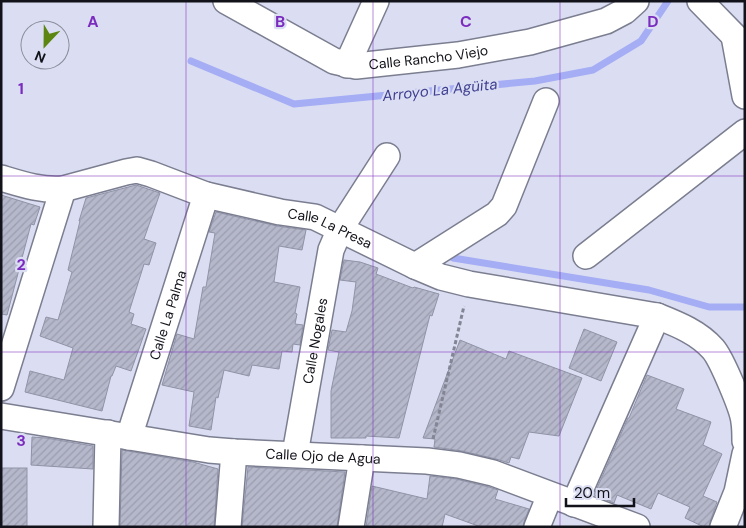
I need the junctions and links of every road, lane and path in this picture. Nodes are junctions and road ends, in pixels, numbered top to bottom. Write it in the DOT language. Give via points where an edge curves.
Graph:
graph roads {
  1 [pos="376,1"];
  2 [pos="636,1"];
  3 [pos="700,1"];
  4 [pos="235,4"];
  5 [pos="741,37"];
  6 [pos="347,64"];
  7 [pos="745,96"];
  8 [pos="546,101"];
  9 [pos="745,132"];
  10 [pos="387,156"];
  11 [pos="1,178"];
  12 [pos="63,189"];
  13 [pos="206,195"];
  14 [pos="340,229"];
  15 [pos="586,256"];
  16 [pos="415,266"];
  17 [pos="469,284"];
  18 [pos="657,316"];
  19 [pos="1,388"];
  20 [pos="1,416"];
  21 [pos="118,435"];
  22 [pos="745,442"];
  23 [pos="234,452"];
  24 [pos="295,454"];
  25 [pos="745,454"];
  26 [pos="362,458"];
  27 [pos="427,462"];
  28 [pos="550,495"];
  29 [pos="574,504"];
  30 [pos="106,527"];
  31 [pos="228,527"];
  32 [pos="351,527"];
  33 [pos="537,527"];
  34 [pos="637,527"];
  35 [pos="723,527"];
  1 -- 6 [label="street"];
  2 -- 6 [label="street, Calle Rancho Viejo" via="626,11 606,21 530,42 368,66"];
  3 -- 5 [label="street"];
  4 -- 6 [label="street, Calle Rancho Viejo" via="334,61"];
  5 -- 7 [label="street"];
  8 -- 16 [label="street" via="504,206 497,214"];
  9 -- 15 [label="street"];
  10 -- 14 [label="street, Calle Nogales"];
  11 -- 12 [label="street, Calle La Presa" via="38,188"];
  12 -- 13 [label="street, Calle La Presa" via="137,170"];
  12 -- 19 [label="street"];
  13 -- 14 [label="street, Calle La Presa" via="315,217"];
  13 -- 21 [label="street, Calle La Palma"];
  14 -- 16 [label="street, Calle La Presa"];
  14 -- 24 [label="street, Calle Nogales" via="331,250"];
  16 -- 17 [label="street, Calle La Presa"];
  17 -- 18 [label="street, Calle La Presa"];
  17 -- 27 [label="path"];
  18 -- 22 [label="street, Calle La Presa" via="684,327 714,349 740,406"];
  18 -- 29 [label="street"];
  20 -- 21 [label="street, Calle Ojo de Agua"];
  21 -- 23 [label="street, Calle Ojo de Agua"];
  21 -- 30 [label="street, Calle La Palma"];
  23 -- 24 [label="street, Calle Ojo de Agua"];
  23 -- 31 [label="street"];
  24 -- 26 [label="street, Calle Ojo de Agua"];
  25 -- 35 [label="street" via="737,492"];
  26 -- 27 [label="street, Calle Ojo de Agua"];
  26 -- 32 [label="street"];
  27 -- 28 [label="street, Calle Ojo de Agua" via="493,473"];
  28 -- 29 [label="street, Calle Ojo de Agua"];
  28 -- 33 [label="street"];
  29 -- 34 [label="street, Calle Ojo de Agua"];
}
